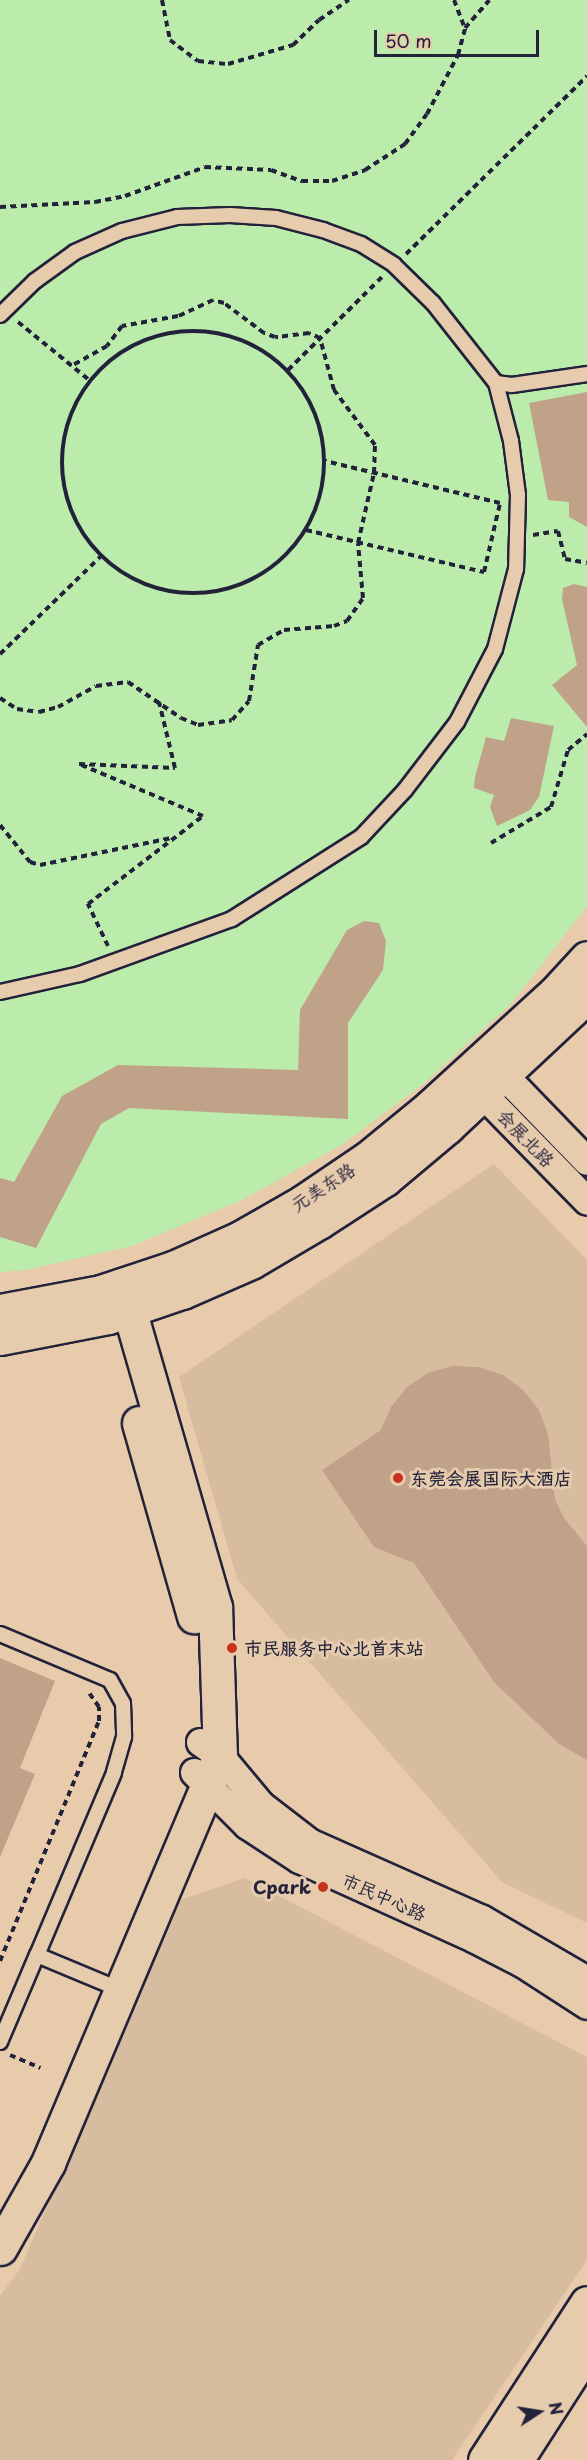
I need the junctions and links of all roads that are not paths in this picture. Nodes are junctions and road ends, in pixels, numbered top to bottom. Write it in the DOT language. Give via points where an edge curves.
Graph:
graph roads {
  1 [pos="2,313"];
  2 [pos="587,374"];
  3 [pos="496,383"];
  4 [pos="587,958"];
  5 [pos="0,992"];
  6 [pos="587,996"];
  7 [pos="484,1075"];
  8 [pos="587,1161"];
  9 [pos="587,1201"];
  10 [pos="115,1301"];
  11 [pos="0,1311"];
  12 [pos="0,1338"];
  13 [pos="0,1634"];
  14 [pos="206,1764"];
  15 [pos="37,1955"];
  16 [pos="587,1980"];
  17 [pos="114,1987"];
  18 [pos="587,2005"];
  19 [pos="0,2043"];
  20 [pos="0,2215"];
  21 [pos="0,2248"];
  22 [pos="587,2303"];
  23 [pos="587,2350"];
  24 [pos="486,2460"];
  25 [pos="516,2460"];
  1 -- 3 [label="lane" via="35,281 75,252 122,231 177,217 276,218 361,244 394,265 433,303"];
  2 -- 3 [label="lane" via="512,385"];
  3 -- 5 [label="lane" via="511,441 518,495 516,569 495,649 457,722 405,790 361,837 232,919 80,974"];
  4 -- 7 [label="street, 元美东路"];
  6 -- 7 [label="street, 元美东路"];
  7 -- 8 [label="street, 会展北路"];
  7 -- 9 [label="street, 会展北路"];
  7 -- 10 [label="street, 元美东路" via="385,1179 319,1222 251,1262"];
  10 -- 11 [label="street, 元美东路"];
  10 -- 12 [label="street, 元美东路"];
  10 -- 14 [label="street" via="215,1607"];
  13 -- 15 [label="lane" via="110,1680 118,1688 127,1718 114,1773"];
  14 -- 16 [label="street, 市民中心路" via="309,1842 482,1919"];
  14 -- 17 [label="street"];
  14 -- 18 [label="street, 市民中心路" via="247,1825 299,1859 494,1949"];
  15 -- 17 [label="lane"];
  15 -- 19 [label="lane"];
  17 -- 20 [label="street" via="36,2155"];
  17 -- 21 [label="street" via="48,2163"];
  22 -- 24 [label="street"];
  23 -- 25 [label="street"];
}
